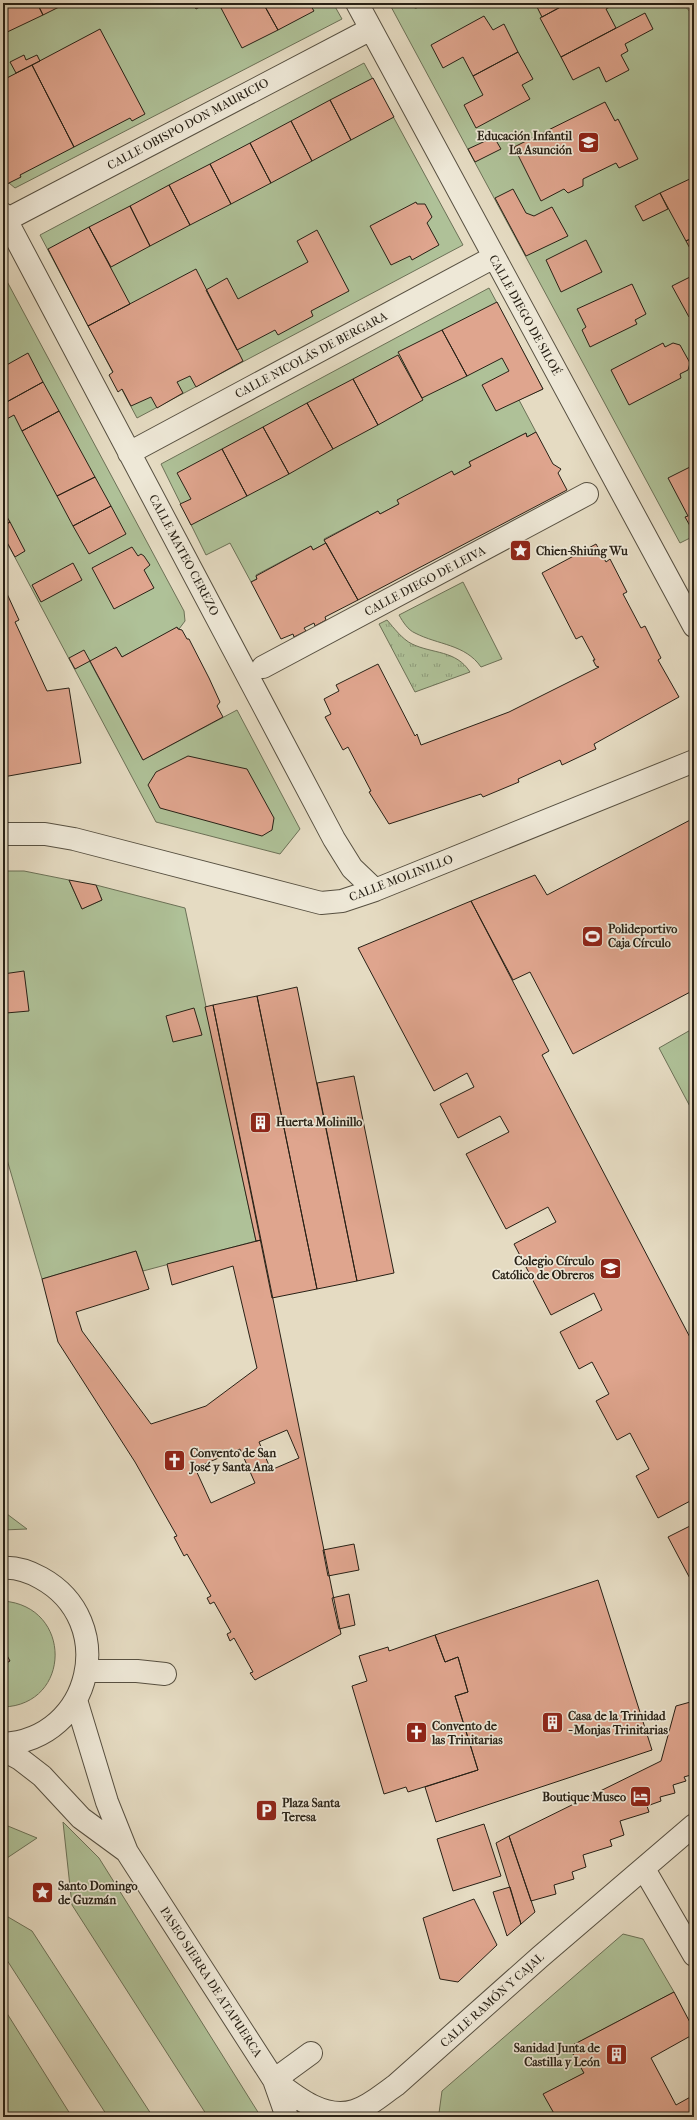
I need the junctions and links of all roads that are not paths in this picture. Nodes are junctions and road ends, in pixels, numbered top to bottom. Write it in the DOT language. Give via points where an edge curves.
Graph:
graph roads {
  1 [pos="357,3"];
  2 [pos="371,29"];
  3 [pos="5,217"];
  4 [pos="494,257"];
  5 [pos="129,453"];
  6 [pos="587,494"];
  7 [pos="694,626"];
  8 [pos="264,667"];
  9 [pos="694,761"];
  10 [pos="3,834"];
  11 [pos="375,890"];
  12 [pos="5,1566"];
  13 [pos="87,1671"];
  14 [pos="165,1674"];
  15 [pos="76,1700"];
  16 [pos="3,1744"];
  17 [pos="3,1750"];
  18 [pos="694,1825"];
  19 [pos="127,1852"];
  20 [pos="644,1870"];
  21 [pos="694,1955"];
  22 [pos="311,2053"];
  23 [pos="274,2080"];
  24 [pos="287,2117"];
  1 -- 2 [label="street, CALLE DIEGO DE SILOÉ"];
  2 -- 3 [label="street, CALLE OBISPO DON MAURICIO"];
  2 -- 4 [label="street, CALLE DIEGO DE SILOÉ"];
  3 -- 5 [label="street, CALLE MATEO CEREZO"];
  4 -- 5 [label="street, CALLE NICOLÁS DE BERGARA"];
  4 -- 7 [label="street, CALLE DIEGO DE SILOÉ"];
  5 -- 11 [label="street, CALLE MATEO CEREZO" via="334,839 352,868"];
  6 -- 8 [label="street, CALLE DIEGO DE LEIVA"];
  9 -- 11 [label="street, CALLE MOLINILLO"];
  10 -- 11 [label="street, CALLE MOLINILLO" via="45,834 74,839 322,903 342,901"];
  12 -- 13 [label="street" via="31,1573 47,1582 70,1602 82,1623 88,1647"];
  13 -- 14 [label="street"];
  13 -- 15 [label="street"];
  15 -- 16 [label="street" via="61,1720 41,1734 17,1743"];
  15 -- 19 [label="street, PASEO SIERRA DE ATAPUERCA" via="105,1796"];
  17 -- 19 [label="street, PASEO SIERRA DE ATAPUERCA" via="42,1776 81,1818"];
  18 -- 20 [label="street, CALLE RAMÓN Y CAJAL"];
  19 -- 23 [label="street, PASEO SIERRA DE ATAPUERCA"];
  20 -- 21 [label="street"];
  20 -- 23 [label="street, CALLE RAMÓN Y CAJAL" via="540,1957 396,2085 373,2102 340,2114 304,2103"];
  22 -- 23 [label="street"];
  23 -- 24 [label="street, PASEO SIERRA DE ATAPUERCA"];
}
